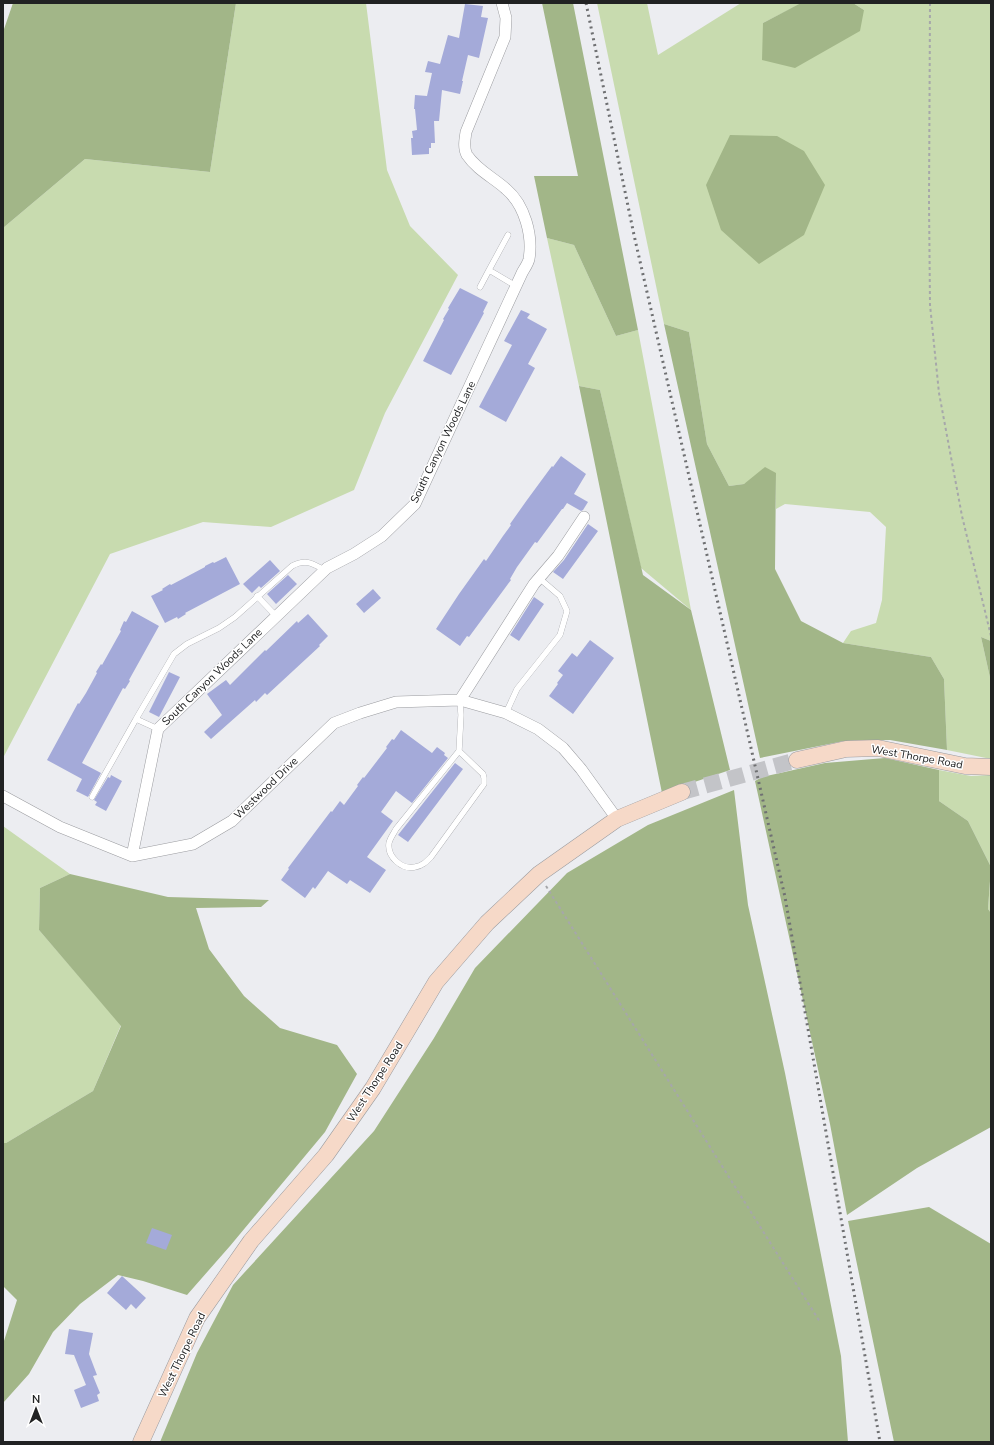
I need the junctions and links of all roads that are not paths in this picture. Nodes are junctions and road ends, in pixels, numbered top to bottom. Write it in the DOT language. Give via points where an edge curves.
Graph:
graph roads {
  1 [pos="502,3"];
  2 [pos="508,235"];
  3 [pos="489,270"];
  4 [pos="516,286"];
  5 [pos="480,287"];
  6 [pos="584,517"];
  7 [pos="324,570"];
  8 [pos="539,578"];
  9 [pos="257,596"];
  10 [pos="276,616"];
  11 [pos="460,700"];
  12 [pos="506,713"];
  13 [pos="136,719"];
  14 [pos="158,730"];
  15 [pos="459,751"];
  16 [pos="797,760"];
  17 [pos="991,767"];
  18 [pos="682,792"];
  19 [pos="3,796"];
  20 [pos="92,797"];
  21 [pos="617,819"];
  22 [pos="132,856"];
  23 [pos="141,1442"];
  1 -- 4 [label="street, South Canyon Woods Lane" via="506,18 505,37 466,132 464,144 466,154 476,166 508,190 526,219 530,241 529,260"];
  2 -- 3 [label="lane"];
  3 -- 4 [label="lane"];
  3 -- 5 [label="lane"];
  4 -- 7 [label="street, South Canyon Woods Lane" via="415,504 382,536"];
  6 -- 8 [label="street" via="558,556"];
  7 -- 9 [label="lane" via="307,562 299,562"];
  7 -- 10 [label="street, South Canyon Woods Lane"];
  8 -- 11 [label="street"];
  8 -- 12 [label="lane" via="560,596 568,611 560,635 517,689"];
  9 -- 10 [label="lane"];
  9 -- 13 [label="lane" via="226,624 187,644 174,654"];
  10 -- 14 [label="street, South Canyon Woods Lane"];
  11 -- 12 [label="street, Westwood Drive"];
  11 -- 15 [label="lane"];
  11 -- 22 [label="street, Westwood Drive" via="396,702 334,723 232,821 192,844"];
  12 -- 21 [label="street, Westwood Drive" via="538,730 563,748"];
  13 -- 14 [label="lane"];
  13 -- 20 [label="lane"];
  14 -- 22 [label="street, South Canyon Woods Lane"];
  15 -- 15 [label="lane" via="396,829 389,843 391,855 397,863 415,867 427,861 480,792 484,784 482,774"];
  16 -- 17 [label="street, West Thorpe Road" via="846,749 878,748 965,766"];
  18 -- 21 [label="street, West Thorpe Road"];
  19 -- 22 [label="street" via="60,827"];
  21 -- 23 [label="street, West Thorpe Road" via="539,874 487,923 436,982 352,1119 323,1159 251,1241 197,1318"];
}
